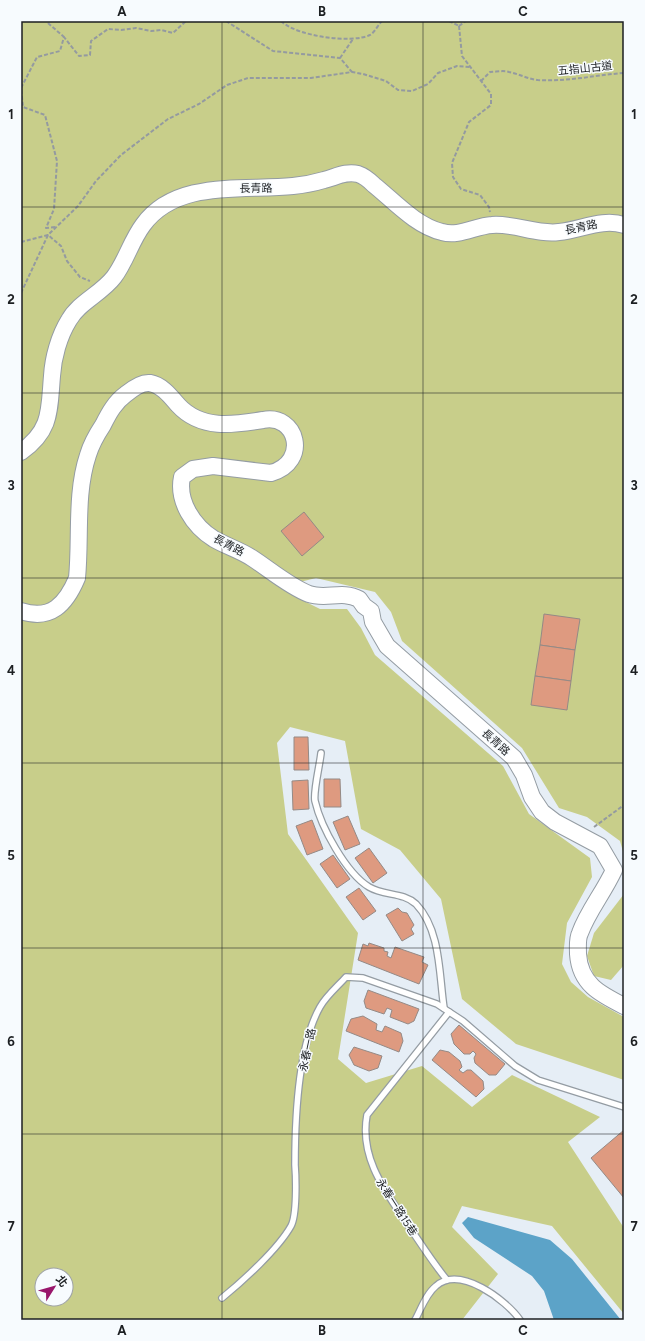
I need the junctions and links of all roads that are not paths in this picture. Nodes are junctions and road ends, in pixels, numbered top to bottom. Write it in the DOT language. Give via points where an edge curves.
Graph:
graph roads {
  1 [pos="624,225"];
  2 [pos="21,452"];
  3 [pos="21,612"];
  4 [pos="321,753"];
  5 [pos="624,1006"];
  6 [pos="444,1008"];
  7 [pos="449,1012"];
  8 [pos="624,1107"];
  9 [pos="447,1280"];
  10 [pos="222,1298"];
  11 [pos="415,1320"];
  12 [pos="520,1320"];
  1 -- 2 [label="street, 長青路" via="607,222 557,233 492,225 461,233 442,233 425,225 361,175 350,173 296,186 229,188 172,200 144,224 121,266 104,288 84,303 69,319 59,341 54,363 51,404 44,430"];
  3 -- 5 [label="street, 長青路" via="41,615 51,612 72,591 77,578 81,496 88,454 111,410 132,389 143,383 158,386 190,416 204,423 219,425 270,418 279,420 293,434 296,449 290,462 280,470 261,473 213,466 193,470 182,477 181,494 186,509 196,524 214,539 251,557 295,588 320,597 344,594 359,599 371,611 373,622 387,646 514,758 524,775 532,798 542,812 555,822 600,846 614,870 579,933 578,954 581,973 590,985"];
  4 -- 6 [label="lane" via="315,800 335,848 351,873 368,887 382,893 406,897 416,905 430,929 435,944"];
  6 -- 7 [label="lane, 永春一路"];
  6 -- 10 [label="lane, 永春一路" via="413,994 363,978 346,977 320,1006 310,1029 298,1101 295,1145 296,1191 292,1225 272,1250"];
  7 -- 8 [label="lane, 永春一路" via="515,1066 538,1080"];
  7 -- 9 [label="lane, 永春一路15巷" via="367,1115 364,1129 369,1155 379,1182"];
  9 -- 11 [label="lane" via="437,1285"];
  9 -- 12 [label="lane" via="470,1283 493,1293 512,1308"];
}
